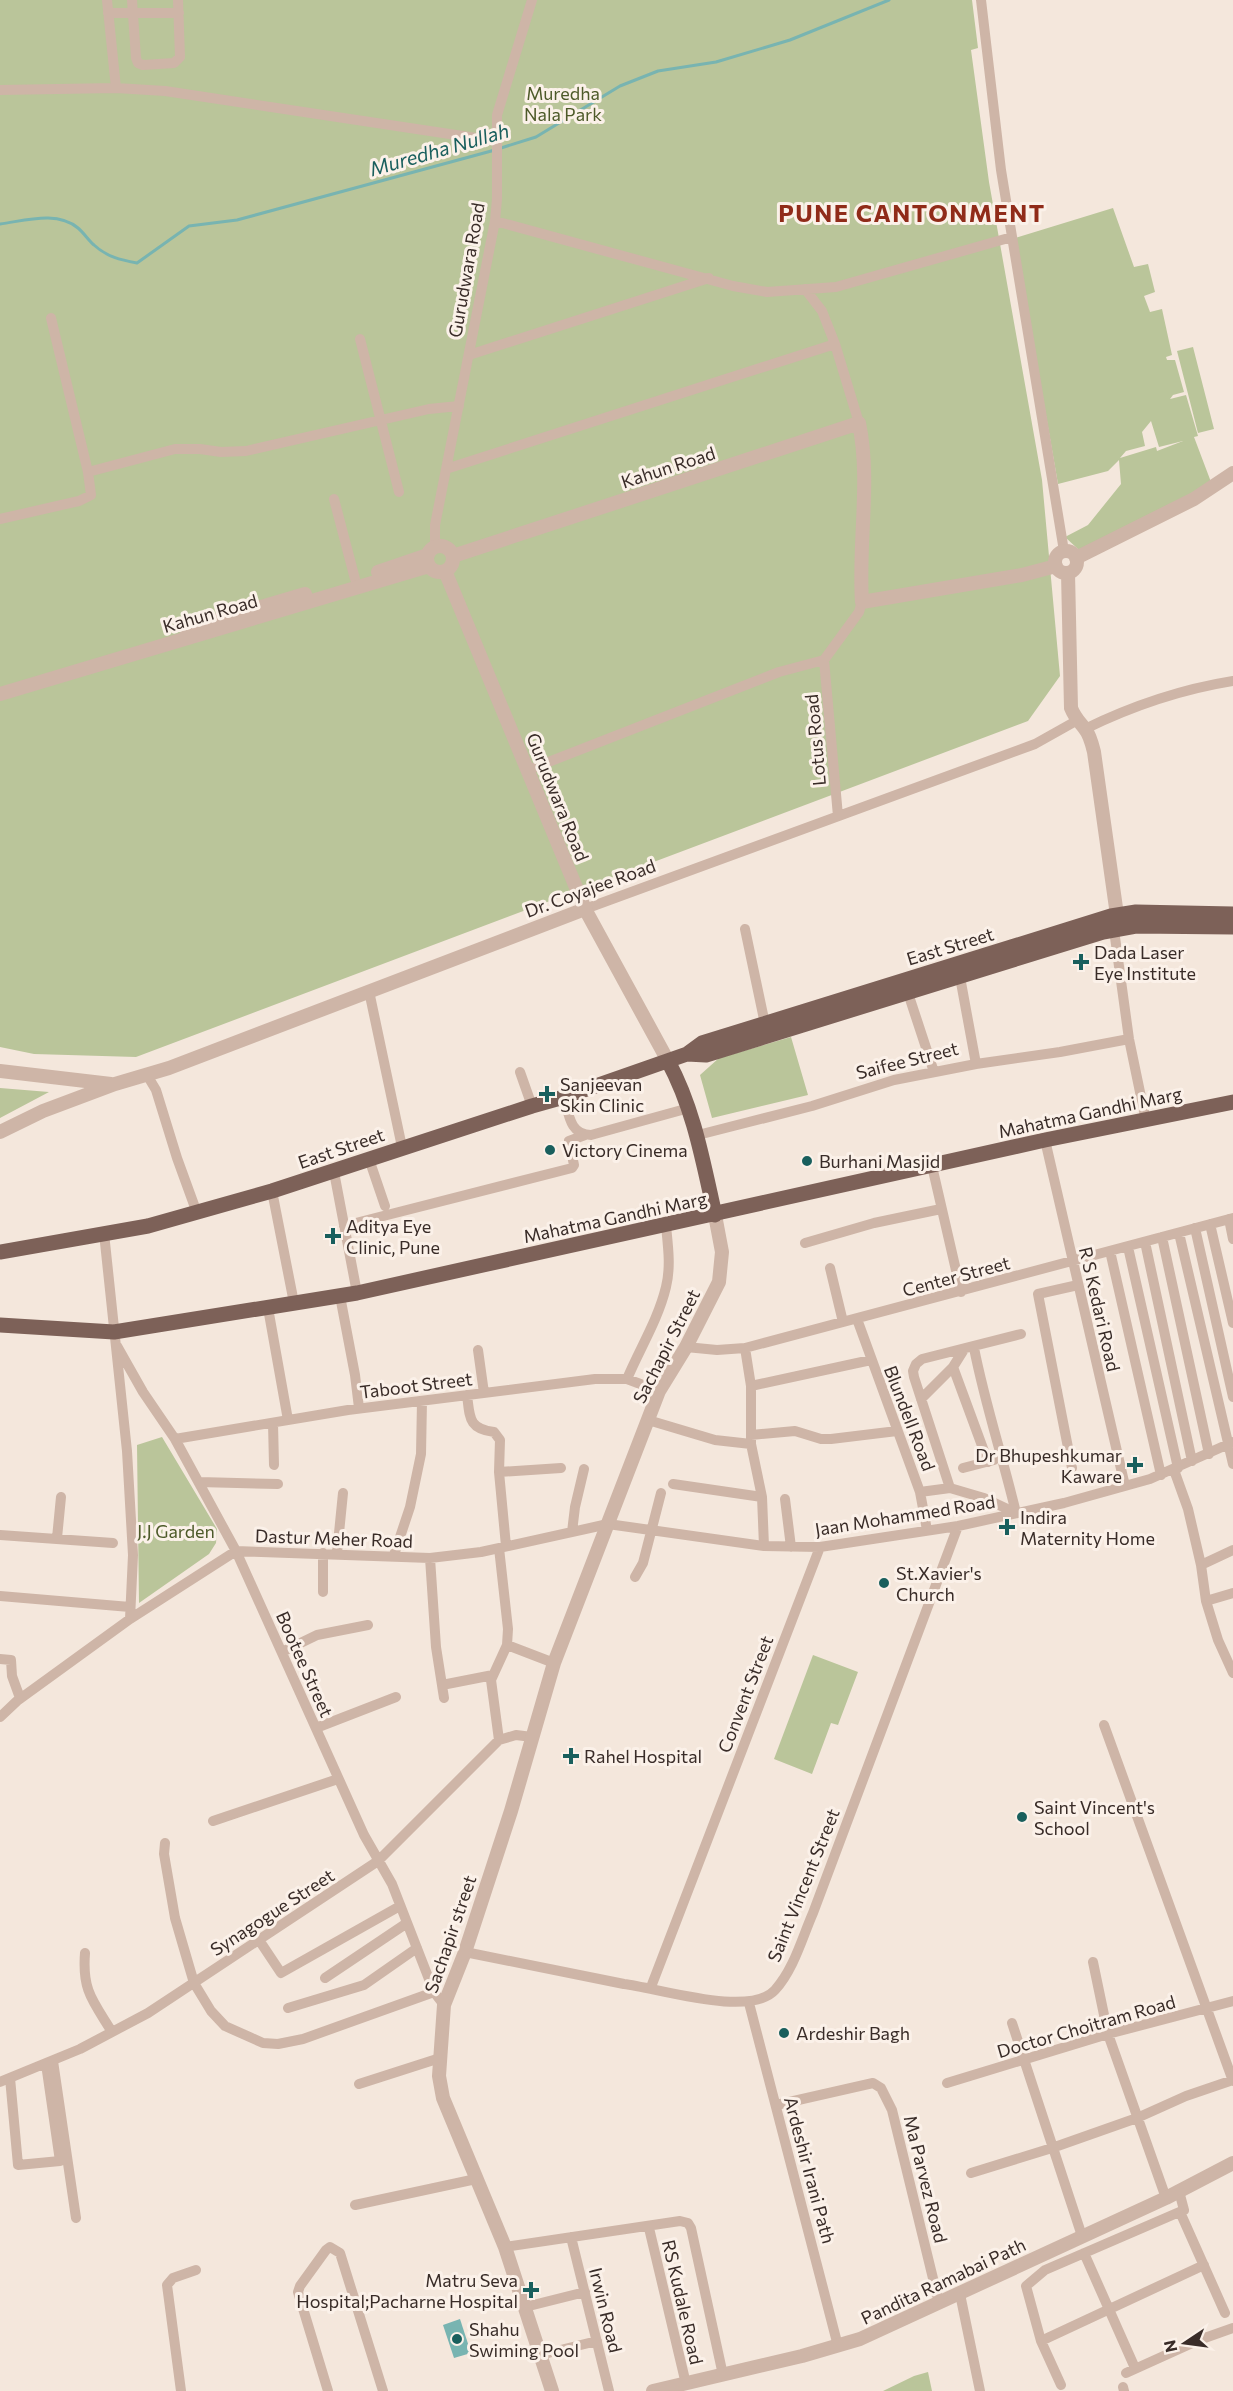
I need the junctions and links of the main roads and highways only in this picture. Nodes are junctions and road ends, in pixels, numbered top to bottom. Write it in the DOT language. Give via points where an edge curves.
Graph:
graph roads {
  1 [pos="1233,914"];
  2 [pos="1115,922"];
  3 [pos="1233,927"];
  4 [pos="687,1054"];
  5 [pos="668,1061"];
  6 [pos="1233,1102"];
  7 [pos="715,1215"];
  8 [pos="0,1252"];
  9 [pos="0,1325"];
  1 -- 2 [label="main road, East Street" via="1136,912"];
  2 -- 3 [label="main road, East Street" via="1129,927"];
  2 -- 4 [label="main road, East Street" via="702,1043"];
  2 -- 4 [label="main road, East Street" via="908,993 706,1055"];
  4 -- 5 [label="main road, East Street"];
  5 -- 7 [label="main road" via="682,1087 698,1135"];
  5 -- 8 [label="main road, East Street" via="197,1213 148,1226"];
  6 -- 7 [label="main road, Mahatma Gandhi Marg"];
  7 -- 9 [label="main road, Mahatma Gandhi Marg" via="357,1293 115,1339"];
}
